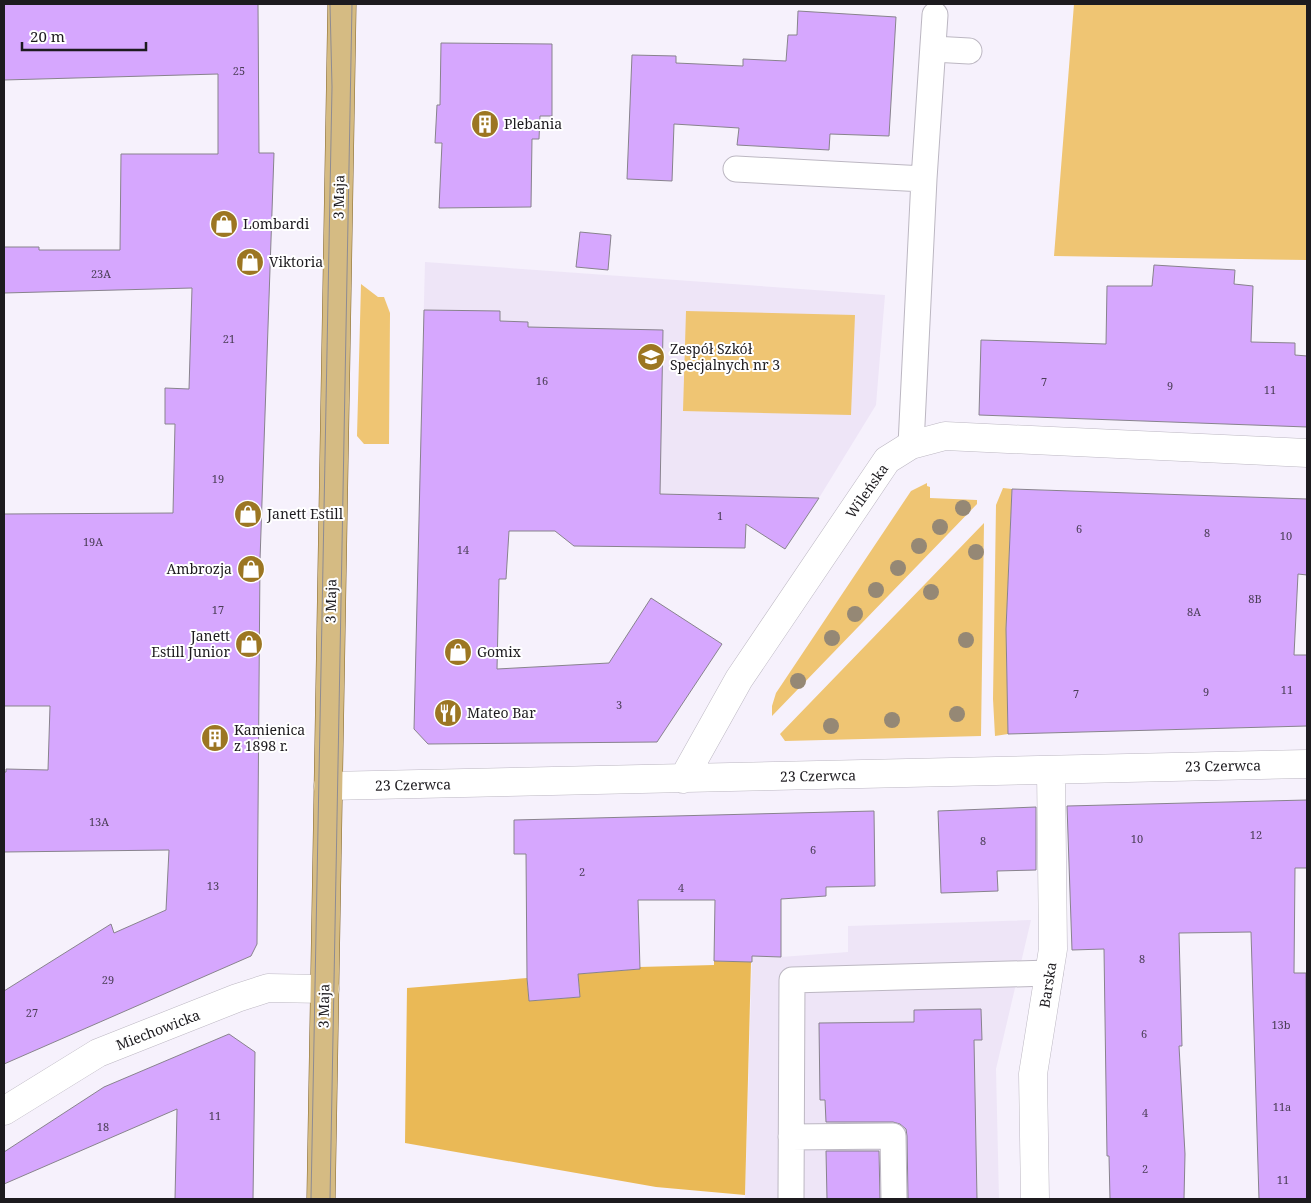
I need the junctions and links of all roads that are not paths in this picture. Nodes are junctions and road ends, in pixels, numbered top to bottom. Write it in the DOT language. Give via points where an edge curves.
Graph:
graph roads {
  1 [pos="342,4"];
  2 [pos="935,15"];
  3 [pos="933,49"];
  4 [pos="969,51"];
  5 [pos="736,169"];
  6 [pos="924,179"];
  7 [pos="911,445"];
  8 [pos="1307,453"];
  9 [pos="1307,764"];
  10 [pos="1051,770"];
  11 [pos="683,780"];
  12 [pos="328,786"];
  13 [pos="1050,973"];
  14 [pos="325,989"];
  15 [pos="4,1111"];
  16 [pos="791,1137"];
  17 [pos="321,1199"];
  18 [pos="791,1199"];
  19 [pos="894,1199"];
  20 [pos="1035,1199"];
  1 -- 12 [label="main road, 3 Maja"];
  2 -- 3 [label="lane"];
  3 -- 4 [label="lane"];
  3 -- 6 [label="lane"];
  5 -- 6 [label="lane"];
  6 -- 7 [label="lane"];
  7 -- 8 [label="street, Wileńska" via="945,436"];
  7 -- 11 [label="street, Wileńska" via="887,460 739,679"];
  9 -- 10 [label="street, 23 Czerwca"];
  10 -- 11 [label="street, 23 Czerwca"];
  10 -- 13 [label="street, Barska" via="1053,949"];
  11 -- 12 [label="street, 23 Czerwca"];
  12 -- 14 [label="main road, 3 Maja"];
  13 -- 16 [label="lane" via="792,980"];
  13 -- 20 [label="street, Barska" via="1033,1074"];
  14 -- 15 [label="street, Miechowicka" via="268,988 237,998 98,1053"];
  14 -- 17 [label="main road, 3 Maja"];
  16 -- 18 [label="lane"];
  16 -- 19 [label="lane" via="893,1136"];
}
